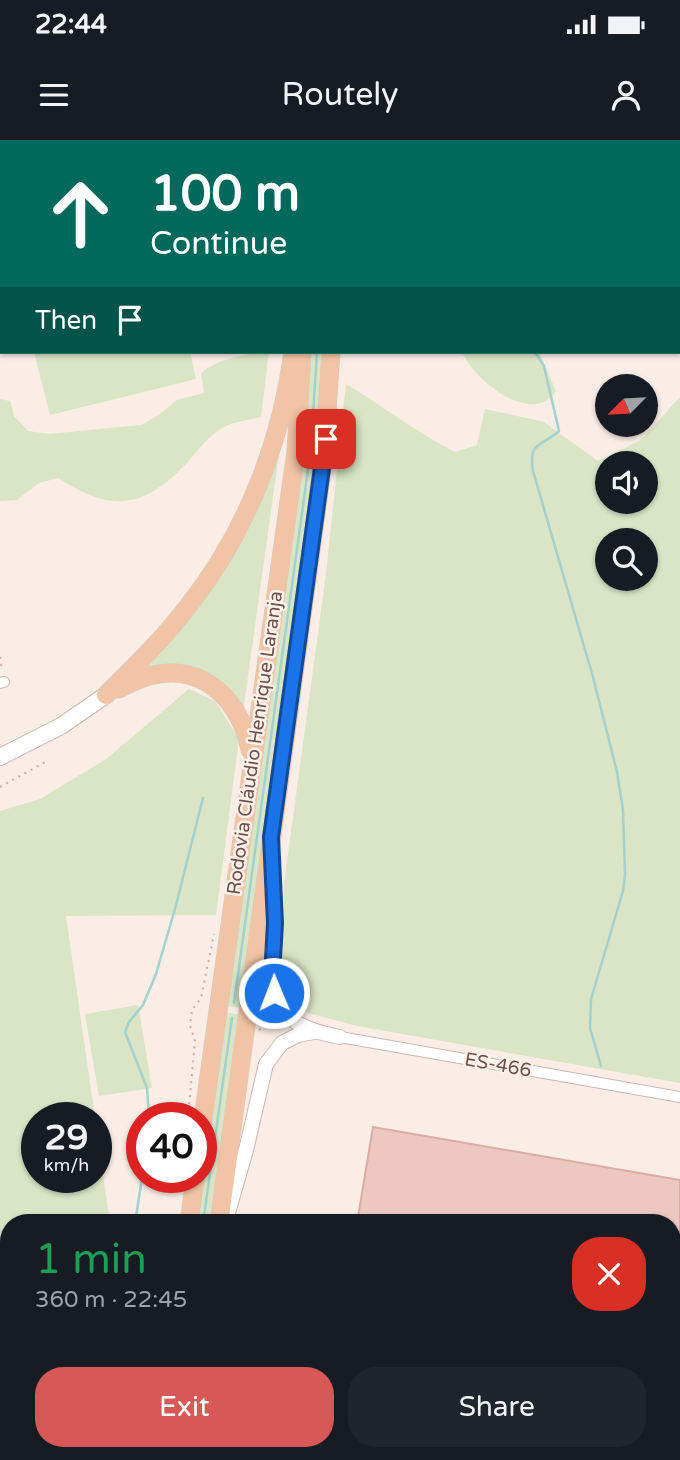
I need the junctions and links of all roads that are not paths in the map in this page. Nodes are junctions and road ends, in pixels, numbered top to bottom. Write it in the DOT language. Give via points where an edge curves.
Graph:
graph roads {
  1 [pos="293,354"];
  2 [pos="303,354"];
  3 [pos="331,354"];
  4 [pos="106,695"];
  5 [pos="0,757"];
  6 [pos="252,764"];
  7 [pos="271,837"];
  8 [pos="316,1032"];
  9 [pos="340,1037"];
  10 [pos="680,1097"];
  11 [pos="205,1102"];
  12 [pos="193,1193"];
  13 [pos="190,1214"];
  14 [pos="220,1214"];
  15 [pos="228,1214"];
  1 -- 4 [label="main road" via="274,442 233,537 175,623"];
  2 -- 6 [label="main road, Rodovia Cláudio Henrique Laranja" via="296,451"];
  3 -- 7 [label="main road, Rodovia Cláudio Henrique Laranja" via="324,455"];
  4 -- 5 [label="main road" via="61,726"];
  4 -- 6 [label="main road" via="158,674 181,674 202,681 227,698 239,715"];
  6 -- 11 [label="main road, Rodovia Cláudio Henrique Laranja"];
  7 -- 8 [label="street, ES-466" via="273,985 284,1012"];
  7 -- 14 [label="main road, Rodovia Cláudio Henrique Laranja"];
  8 -- 9 [label="street, ES-466"];
  8 -- 15 [label="street, ES-466" via="282,1043 266,1064"];
  9 -- 10 [label="street, ES-466"];
  12 -- 13 [label="main road"];
}
